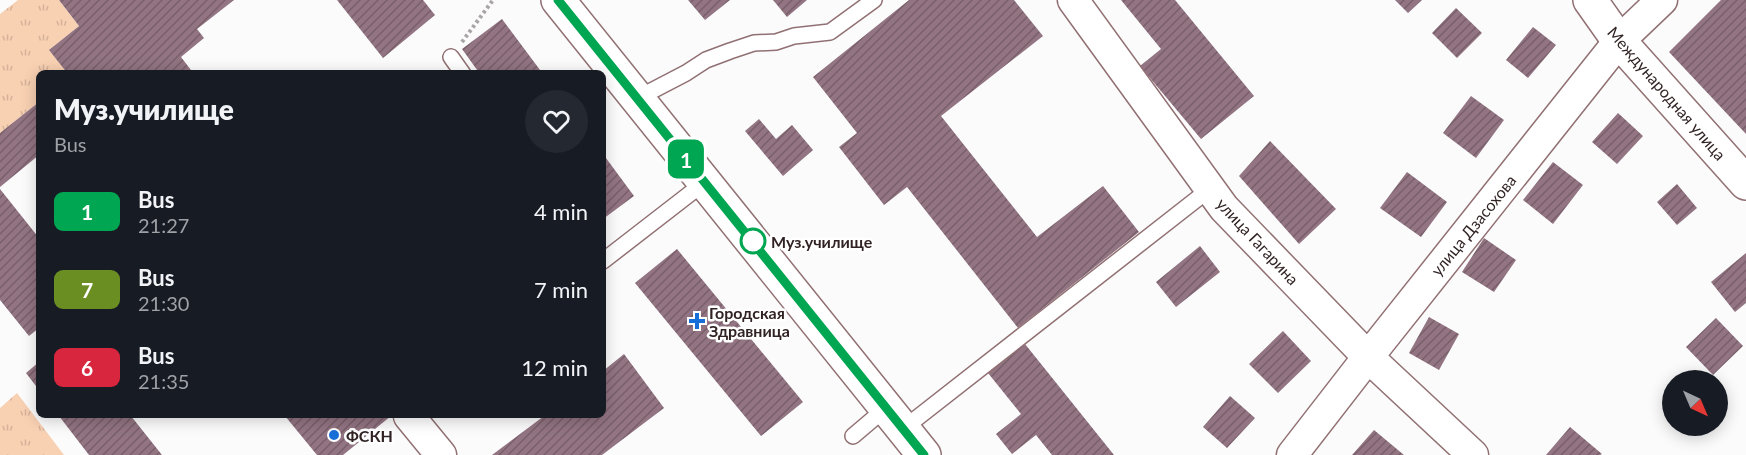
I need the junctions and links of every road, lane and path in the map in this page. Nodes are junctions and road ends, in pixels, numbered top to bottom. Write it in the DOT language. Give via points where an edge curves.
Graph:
graph roads {
  1 [pos="493,0"];
  2 [pos="558,0"];
  3 [pos="874,0"];
  4 [pos="1073,0"];
  5 [pos="1590,0"];
  6 [pos="1662,0"];
  7 [pos="1619,41"];
  8 [pos="451,57"];
  9 [pos="460,70"];
  10 [pos="638,98"];
  11 [pos="705,182"];
  12 [pos="1746,183"];
  13 [pos="1211,188"];
  14 [pos="606,259"];
  15 [pos="1368,357"];
  16 [pos="411,418"];
  17 [pos="894,418"];
  18 [pos="853,436"];
  19 [pos="441,455"];
  20 [pos="924,455"];
  21 [pos="1292,455"];
  22 [pos="1473,455"];
  1 -- 8 [label="path"];
  2 -- 10 [label="main road"];
  3 -- 10 [label="lane" via="830,32 754,43 730,51"];
  4 -- 13 [label="street, улица Гагарина"];
  5 -- 7 [label="main road, Международная улица"];
  6 -- 7 [label="street, улица Дзасохова"];
  7 -- 12 [label="main road, Международная улица"];
  7 -- 15 [label="street, улица Дзасохова"];
  8 -- 9 [label="lane"];
  10 -- 11 [label="main road"];
  11 -- 14 [label="lane"];
  11 -- 17 [label="main road"];
  13 -- 15 [label="street, улица Гагарина" via="1224,207"];
  13 -- 17 [label="lane"];
  15 -- 21 [label="street, улица Дзасохова"];
  15 -- 22 [label="street, улица Гагарина"];
  16 -- 19 [label="street"];
  17 -- 18 [label="lane"];
  17 -- 20 [label="main road"];
}
